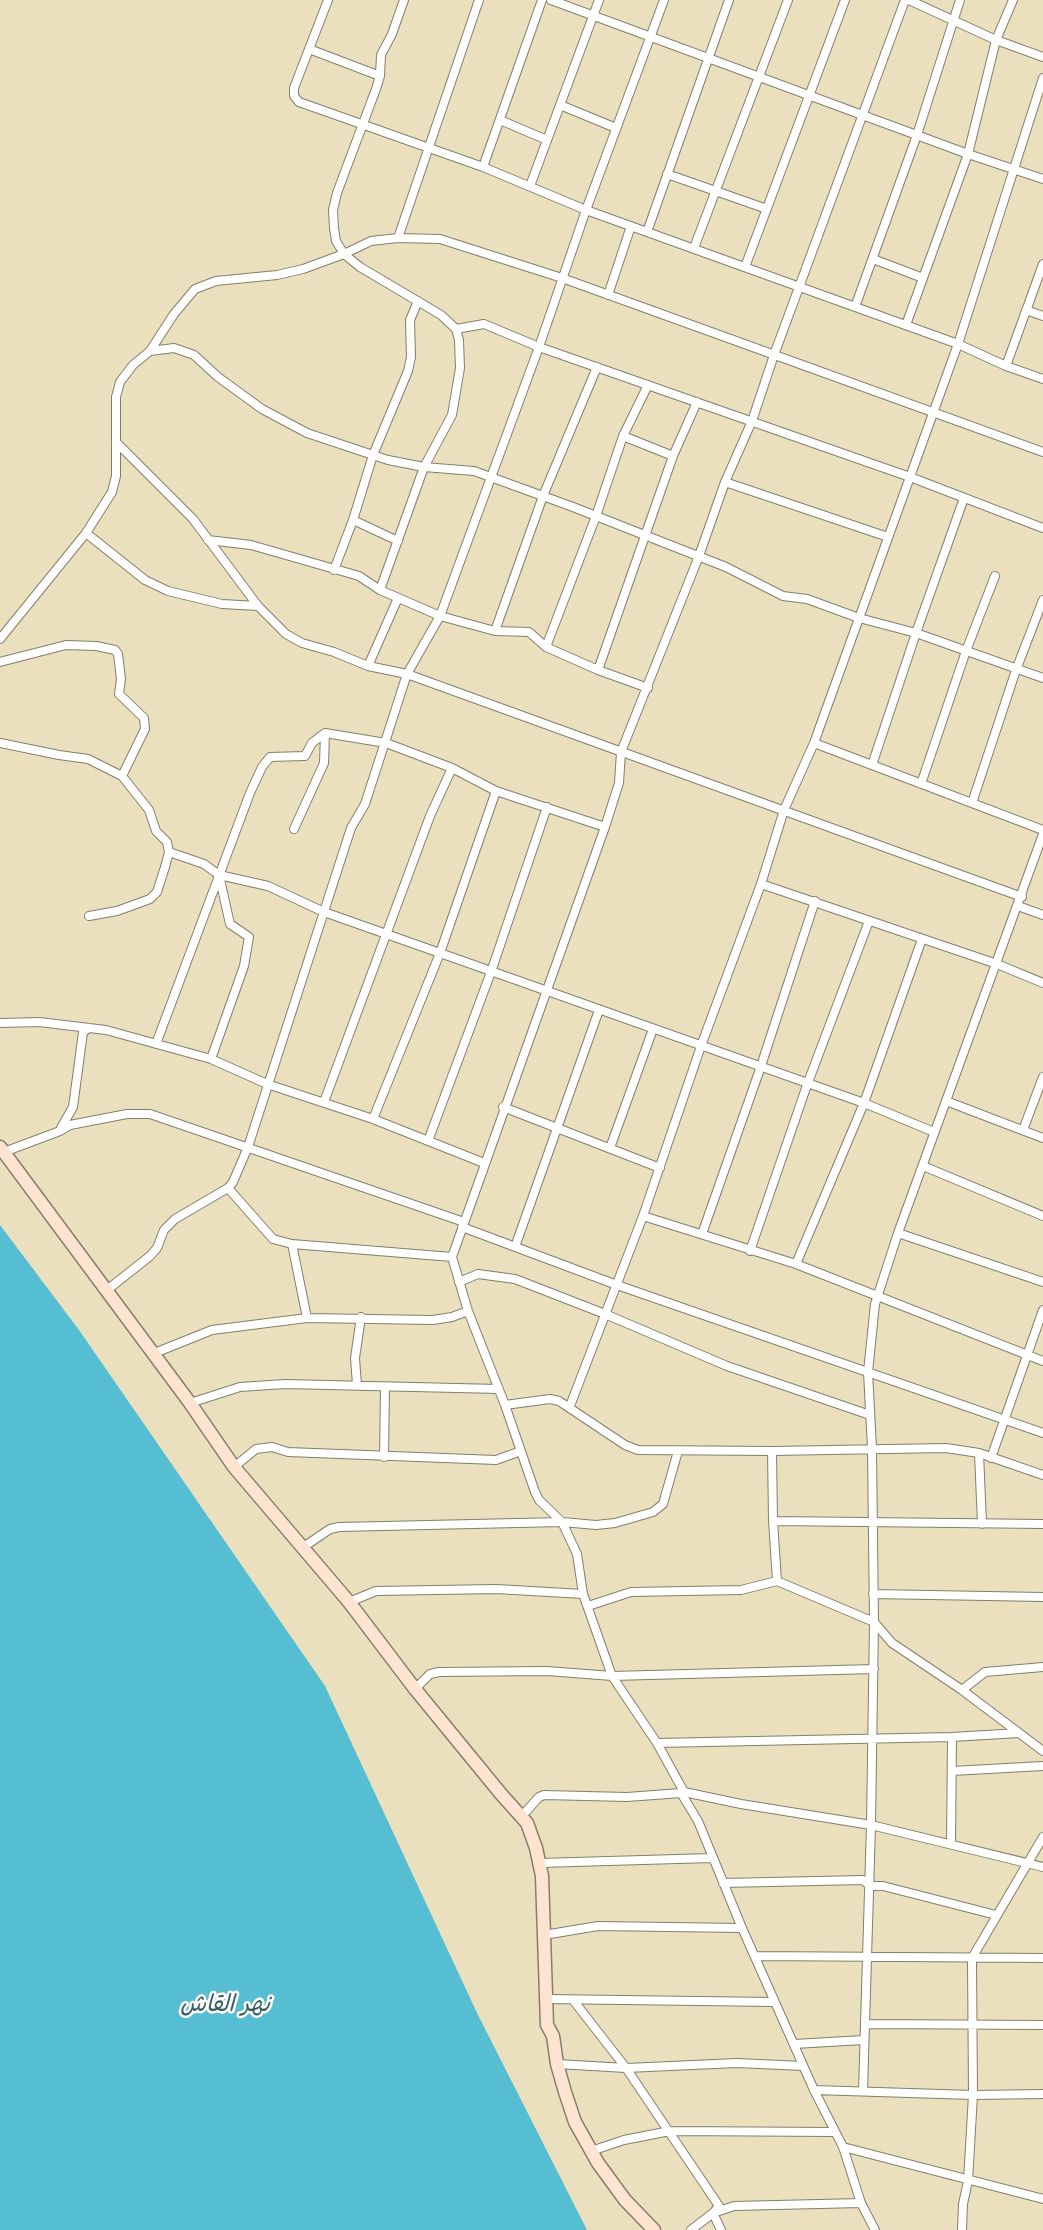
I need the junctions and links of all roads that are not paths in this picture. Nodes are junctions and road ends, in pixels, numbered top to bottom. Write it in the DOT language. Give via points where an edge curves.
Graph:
graph roads {
  1 [pos="328,0"];
  2 [pos="404,0"];
  3 [pos="478,0"];
  4 [pos="542,0"];
  5 [pos="551,0"];
  6 [pos="599,0"];
  7 [pos="664,0"];
  8 [pos="729,0"];
  9 [pos="788,0"];
  10 [pos="845,0"];
  11 [pos="907,0"];
  12 [pos="960,0"];
  13 [pos="1013,0"];
  14 [pos="593,16"];
  15 [pos="953,20"];
  16 [pos="650,37"];
  17 [pos="996,40"];
  18 [pos="309,49"];
  19 [pos="708,57"];
  20 [pos="1043,57"];
  21 [pos="380,76"];
  22 [pos="759,76"];
  23 [pos="1043,78"];
  24 [pos="809,95"];
  25 [pos="560,105"];
  26 [pos="862,115"];
  27 [pos="500,120"];
  28 [pos="363,125"];
  29 [pos="616,128"];
  30 [pos="917,135"];
  31 [pos="547,140"];
  32 [pos="428,148"];
  33 [pos="968,153"];
  34 [pos="483,167"];
  35 [pos="1015,169"];
  36 [pos="667,174"];
  37 [pos="1043,179"];
  38 [pos="530,186"];
  39 [pos="715,192"];
  40 [pos="767,209"];
  41 [pos="586,210"];
  42 [pos="631,226"];
  43 [pos="647,232"];
  44 [pos="398,238"];
  45 [pos="694,248"];
  46 [pos="344,254"];
  47 [pos="873,259"];
  48 [pos="1043,264"];
  49 [pos="745,267"];
  50 [pos="562,278"];
  51 [pos="922,278"];
  52 [pos="799,287"];
  53 [pos="608,295"];
  54 [pos="418,301"];
  55 [pos="855,307"];
  56 [pos="1026,310"];
  57 [pos="1043,316"];
  58 [pos="905,325"];
  59 [pos="456,329"];
  60 [pos="958,344"];
  61 [pos="539,347"];
  62 [pos="150,351"];
  63 [pos="774,355"];
  64 [pos="1006,366"];
  65 [pos="597,367"];
  66 [pos="1043,379"];
  67 [pos="648,385"];
  68 [pos="697,402"];
  69 [pos="933,412"];
  70 [pos="752,421"];
  71 [pos="623,436"];
  72 [pos="116,442"];
  73 [pos="1043,452"];
  74 [pos="373,455"];
  75 [pos="673,456"];
  76 [pos="424,467"];
  77 [pos="490,476"];
  78 [pos="910,477"];
  79 [pos="725,482"];
  80 [pos="543,496"];
  81 [pos="964,498"];
  82 [pos="596,516"];
  83 [pos="353,520"];
  84 [pos="1043,528"];
  85 [pos="86,533"];
  86 [pos="644,534"];
  87 [pos="888,537"];
  88 [pos="208,540"];
  89 [pos="398,541"];
  90 [pos="699,556"];
  91 [pos="334,570"];
  92 [pos="995,576"];
  93 [pos="380,590"];
  94 [pos="398,598"];
  95 [pos="1043,600"];
  96 [pos="258,606"];
  97 [pos="440,616"];
  98 [pos="859,618"];
  99 [pos="495,631"];
  100 [pos="916,633"];
  101 [pos="0,639"];
  102 [pos="546,647"];
  103 [pos="967,651"];
  104 [pos="0,662"];
  105 [pos="368,666"];
  106 [pos="598,670"];
  107 [pos="1016,670"];
  108 [pos="407,674"];
  109 [pos="1043,678"];
  110 [pos="648,688"];
  111 [pos="325,733"];
  112 [pos="0,743"];
  113 [pos="386,743"];
  114 [pos="814,743"];
  115 [pos="621,752"];
  116 [pos="872,765"];
  117 [pos="452,768"];
  118 [pos="122,776"];
  119 [pos="921,784"];
  120 [pos="496,792"];
  121 [pos="972,803"];
  122 [pos="547,807"];
  123 [pos="784,810"];
  124 [pos="605,827"];
  125 [pos="294,829"];
  126 [pos="1043,835"];
  127 [pos="170,852"];
  128 [pos="219,875"];
  129 [pos="761,884"];
  130 [pos="1022,897"];
  131 [pos="815,901"];
  132 [pos="1018,906"];
  133 [pos="324,912"];
  134 [pos="1043,915"];
  135 [pos="89,916"];
  136 [pos="869,921"];
  137 [pos="387,933"];
  138 [pos="922,939"];
  139 [pos="440,953"];
  140 [pos="997,964"];
  141 [pos="491,972"];
  142 [pos="1043,983"];
  143 [pos="547,990"];
  144 [pos="599,1010"];
  145 [pos="0,1023"];
  146 [pos="89,1028"];
  147 [pos="653,1029"];
  148 [pos="156,1044"];
  149 [pos="701,1046"];
  150 [pos="211,1059"];
  151 [pos="761,1069"];
  152 [pos="1043,1077"];
  153 [pos="267,1084"];
  154 [pos="807,1085"];
  155 [pos="946,1101"];
  156 [pos="324,1102"];
  157 [pos="864,1103"];
  158 [pos="503,1107"];
  159 [pos="373,1119"];
  160 [pos="557,1129"];
  161 [pos="1023,1130"];
  162 [pos="60,1131"];
  163 [pos="934,1132"];
  164 [pos="1043,1138"];
  165 [pos="428,1141"];
  166 [pos="248,1147"];
  167 [pos="610,1148"];
  168 [pos="2,1149"];
  169 [pos="484,1163"];
  170 [pos="922,1166"];
  171 [pos="660,1168"];
  172 [pos="228,1188"];
  173 [pos="643,1216"];
  174 [pos="1043,1216"];
  175 [pos="463,1225"];
  176 [pos="898,1233"];
  177 [pos="702,1234"];
  178 [pos="292,1244"];
  179 [pos="515,1247"];
  180 [pos="750,1251"];
  181 [pos="452,1257"];
  182 [pos="796,1264"];
  183 [pos="459,1282"];
  184 [pos="1043,1282"];
  185 [pos="617,1285"];
  186 [pos="107,1290"];
  187 [pos="877,1297"];
  188 [pos="1043,1310"];
  189 [pos="468,1311"];
  190 [pos="605,1314"];
  191 [pos="361,1317"];
  192 [pos="307,1318"];
  193 [pos="152,1354"];
  194 [pos="1026,1355"];
  195 [pos="1043,1361"];
  196 [pos="868,1372"];
  197 [pos="357,1385"];
  198 [pos="385,1387"];
  199 [pos="499,1389"];
  200 [pos="190,1403"];
  201 [pos="505,1405"];
  202 [pos="570,1406"];
  203 [pos="870,1415"];
  204 [pos="1003,1420"];
  205 [pos="1043,1433"];
  206 [pos="872,1448"];
  207 [pos="521,1451"];
  208 [pos="678,1451"];
  209 [pos="772,1451"];
  210 [pos="979,1453"];
  211 [pos="384,1457"];
  212 [pos="991,1458"];
  213 [pos="234,1467"];
  214 [pos="1043,1475"];
  215 [pos="773,1521"];
  216 [pos="562,1522"];
  217 [pos="873,1522"];
  218 [pos="982,1524"];
  219 [pos="1043,1524"];
  220 [pos="302,1548"];
  221 [pos="778,1581"];
  222 [pos="583,1594"];
  223 [pos="873,1594"];
  224 [pos="1043,1597"];
  225 [pos="349,1602"];
  226 [pos="588,1606"];
  227 [pos="874,1622"];
  228 [pos="1043,1667"];
  229 [pos="874,1669"];
  230 [pos="612,1675"];
  231 [pos="415,1689"];
  232 [pos="962,1690"];
  233 [pos="1019,1732"];
  234 [pos="951,1737"];
  235 [pos="873,1740"];
  236 [pos="657,1744"];
  237 [pos="1043,1751"];
  238 [pos="1043,1766"];
  239 [pos="952,1771"];
  240 [pos="682,1792"];
  241 [pos="522,1816"];
  242 [pos="872,1825"];
  243 [pos="1043,1837"];
  244 [pos="951,1844"];
  245 [pos="712,1858"];
  246 [pos="540,1863"];
  247 [pos="1027,1864"];
  248 [pos="1043,1867"];
  249 [pos="723,1883"];
  250 [pos="870,1886"];
  251 [pos="996,1915"];
  252 [pos="742,1928"];
  253 [pos="544,1935"];
  254 [pos="756,1956"];
  255 [pos="867,1958"];
  256 [pos="972,1958"];
  257 [pos="1043,1958"];
  258 [pos="546,1999"];
  259 [pos="573,2000"];
  260 [pos="774,2002"];
  261 [pos="865,2024"];
  262 [pos="972,2024"];
  263 [pos="1043,2025"];
  264 [pos="864,2040"];
  265 [pos="794,2044"];
  266 [pos="557,2064"];
  267 [pos="803,2066"];
  268 [pos="626,2068"];
  269 [pos="814,2090"];
  270 [pos="863,2091"];
  271 [pos="1043,2094"];
  272 [pos="973,2095"];
  273 [pos="670,2131"];
  274 [pos="835,2132"];
  275 [pos="843,2147"];
  276 [pos="591,2151"];
  277 [pos="968,2181"];
  278 [pos="1043,2199"];
  279 [pos="861,2203"];
  280 [pos="713,2213"];
  281 [pos="654,2230"];
  282 [pos="691,2230"];
  283 [pos="721,2230"];
  284 [pos="875,2230"];
  285 [pos="962,2230"];
  1 -- 18 [label="street"];
  2 -- 21 [label="street" via="381,55"];
  3 -- 32 [label="street"];
  4 -- 27 [label="street"];
  5 -- 14 [label="street"];
  6 -- 14 [label="street"];
  7 -- 16 [label="street"];
  8 -- 19 [label="street"];
  9 -- 22 [label="street"];
  10 -- 24 [label="street"];
  11 -- 15 [label="street"];
  11 -- 26 [label="street"];
  12 -- 15 [label="street"];
  13 -- 17 [label="street"];
  14 -- 16 [label="street"];
  14 -- 25 [label="street"];
  15 -- 17 [label="street"];
  15 -- 30 [label="street"];
  16 -- 19 [label="street"];
  16 -- 29 [label="street"];
  17 -- 20 [label="street"];
  17 -- 33 [label="street"];
  18 -- 21 [label="street"];
  18 -- 28 [label="street" via="294,96 299,102"];
  19 -- 22 [label="street"];
  19 -- 36 [label="street"];
  21 -- 28 [label="street"];
  22 -- 24 [label="street"];
  22 -- 39 [label="street"];
  23 -- 35 [label="street"];
  24 -- 26 [label="street"];
  24 -- 40 [label="street"];
  25 -- 29 [label="street"];
  25 -- 31 [label="street"];
  26 -- 30 [label="street"];
  26 -- 52 [label="street"];
  27 -- 31 [label="street"];
  27 -- 34 [label="street"];
  28 -- 32 [label="street"];
  28 -- 46 [label="street" via="333,210 336,241"];
  29 -- 41 [label="street"];
  30 -- 33 [label="street"];
  30 -- 47 [label="street"];
  31 -- 38 [label="street"];
  32 -- 34 [label="street"];
  32 -- 44 [label="street"];
  33 -- 35 [label="street"];
  33 -- 51 [label="street"];
  34 -- 38 [label="street"];
  35 -- 37 [label="street"];
  35 -- 60 [label="street"];
  36 -- 39 [label="street"];
  36 -- 43 [label="street"];
  38 -- 41 [label="street"];
  39 -- 40 [label="street"];
  39 -- 45 [label="street"];
  40 -- 49 [label="street"];
  41 -- 42 [label="street"];
  41 -- 50 [label="street"];
  42 -- 43 [label="street"];
  42 -- 53 [label="street"];
  43 -- 45 [label="street"];
  44 -- 46 [label="street" via="371,241"];
  44 -- 50 [label="street" via="450,241"];
  45 -- 49 [label="street"];
  46 -- 54 [label="street"];
  46 -- 62 [label="street" via="303,269 216,281 195,289"];
  47 -- 51 [label="street"];
  47 -- 55 [label="street"];
  48 -- 56 [label="street"];
  49 -- 52 [label="street"];
  50 -- 53 [label="street"];
  50 -- 61 [label="street"];
  51 -- 58 [label="street"];
  52 -- 55 [label="street"];
  52 -- 63 [label="street"];
  53 -- 63 [label="street"];
  54 -- 59 [label="street"];
  54 -- 74 [label="street" via="410,320 408,370"];
  55 -- 58 [label="street"];
  56 -- 57 [label="street"];
  56 -- 64 [label="street"];
  58 -- 60 [label="street"];
  59 -- 61 [label="street" via="484,324"];
  59 -- 76 [label="street" via="460,368 452,415"];
  60 -- 64 [label="street"];
  60 -- 69 [label="street"];
  61 -- 65 [label="street"];
  61 -- 77 [label="street"];
  62 -- 72 [label="street" via="120,382"];
  62 -- 74 [label="street" via="174,348 194,355 286,423"];
  63 -- 69 [label="street"];
  63 -- 70 [label="street"];
  64 -- 66 [label="street"];
  65 -- 67 [label="street"];
  65 -- 80 [label="street"];
  67 -- 68 [label="street"];
  67 -- 71 [label="street"];
  68 -- 70 [label="street"];
  68 -- 75 [label="street"];
  69 -- 73 [label="street"];
  69 -- 78 [label="street"];
  70 -- 78 [label="street"];
  70 -- 79 [label="street"];
  71 -- 75 [label="street"];
  71 -- 82 [label="street"];
  72 -- 85 [label="street" via="112,492"];
  72 -- 88 [label="street" via="179,503"];
  74 -- 76 [label="street"];
  74 -- 83 [label="street"];
  75 -- 86 [label="street"];
  76 -- 77 [label="street"];
  76 -- 89 [label="street"];
  77 -- 80 [label="street"];
  77 -- 97 [label="street"];
  78 -- 81 [label="street"];
  78 -- 87 [label="street"];
  79 -- 87 [label="street"];
  79 -- 90 [label="street"];
  80 -- 82 [label="street"];
  80 -- 99 [label="street"];
  81 -- 84 [label="street"];
  81 -- 100 [label="street"];
  82 -- 86 [label="street"];
  82 -- 102 [label="street"];
  83 -- 89 [label="street"];
  83 -- 91 [label="street"];
  85 -- 96 [label="street" via="145,580 168,591 222,604"];
  85 -- 101 [label="street"];
  86 -- 90 [label="street"];
  86 -- 106 [label="street"];
  87 -- 98 [label="street"];
  88 -- 91 [label="street" via="251,545"];
  88 -- 96 [label="street"];
  89 -- 93 [label="street"];
  90 -- 98 [label="street" via="783,596 807,599"];
  90 -- 110 [label="street"];
  91 -- 93 [label="street" via="359,576"];
  92 -- 103 [label="street"];
  93 -- 94 [label="street"];
  94 -- 97 [label="street"];
  94 -- 105 [label="street"];
  95 -- 107 [label="street"];
  96 -- 105 [label="street" via="302,643"];
  97 -- 99 [label="street"];
  97 -- 108 [label="street"];
  98 -- 100 [label="street"];
  98 -- 114 [label="street"];
  99 -- 102 [label="street" via="529,632"];
  100 -- 103 [label="street"];
  100 -- 116 [label="street"];
  102 -- 106 [label="street"];
  103 -- 107 [label="street"];
  103 -- 119 [label="street"];
  104 -- 118 [label="street" via="66,645 115,650 119,694 144,719 145,729"];
  105 -- 108 [label="street"];
  106 -- 110 [label="street"];
  107 -- 109 [label="street"];
  107 -- 121 [label="street"];
  108 -- 113 [label="street"];
  108 -- 115 [label="street"];
  110 -- 115 [label="street"];
  111 -- 113 [label="street"];
  111 -- 125 [label="street" via="324,763"];
  111 -- 128 [label="street" via="305,756 270,757 266,762"];
  112 -- 118 [label="street" via="88,759"];
  113 -- 117 [label="street"];
  113 -- 133 [label="street" via="365,804 351,828"];
  114 -- 116 [label="street"];
  114 -- 123 [label="street"];
  115 -- 123 [label="street"];
  115 -- 124 [label="street" via="619,783"];
  116 -- 119 [label="street"];
  117 -- 120 [label="street"];
  117 -- 137 [label="street"];
  118 -- 127 [label="street" via="149,810"];
  119 -- 121 [label="street"];
  120 -- 122 [label="street"];
  120 -- 139 [label="street"];
  121 -- 126 [label="street"];
  122 -- 124 [label="street"];
  122 -- 141 [label="street"];
  123 -- 129 [label="street"];
  123 -- 130 [label="street"];
  124 -- 143 [label="street"];
  126 -- 130 [label="street"];
  127 -- 128 [label="street" via="204,864"];
  127 -- 135 [label="street" via="150,900"];
  128 -- 133 [label="street" via="268,886"];
  128 -- 148 [label="street"];
  128 -- 150 [label="street" via="230,924 249,937 244,966"];
  129 -- 131 [label="street"];
  129 -- 149 [label="street"];
  130 -- 132 [label="street"];
  131 -- 136 [label="street"];
  131 -- 151 [label="street"];
  132 -- 134 [label="street"];
  132 -- 140 [label="street"];
  133 -- 137 [label="street"];
  133 -- 153 [label="street"];
  136 -- 138 [label="street"];
  136 -- 154 [label="street"];
  137 -- 139 [label="street"];
  137 -- 156 [label="street"];
  138 -- 140 [label="street"];
  138 -- 157 [label="street"];
  139 -- 141 [label="street"];
  139 -- 159 [label="street"];
  140 -- 142 [label="street"];
  140 -- 155 [label="street"];
  141 -- 143 [label="street"];
  141 -- 165 [label="street"];
  143 -- 144 [label="street"];
  143 -- 158 [label="street"];
  144 -- 147 [label="street"];
  144 -- 160 [label="street"];
  145 -- 146 [label="street"];
  146 -- 148 [label="street"];
  146 -- 162 [label="street" via="83,1032 73,1107"];
  147 -- 149 [label="street"];
  147 -- 167 [label="street"];
  148 -- 150 [label="street"];
  149 -- 151 [label="street"];
  149 -- 171 [label="street"];
  150 -- 153 [label="street"];
  151 -- 154 [label="street"];
  151 -- 177 [label="street"];
  152 -- 161 [label="street"];
  153 -- 156 [label="street"];
  153 -- 166 [label="street"];
  154 -- 157 [label="street"];
  154 -- 180 [label="street"];
  155 -- 161 [label="street"];
  155 -- 163 [label="street"];
  156 -- 159 [label="street"];
  157 -- 163 [label="street"];
  157 -- 182 [label="street"];
  158 -- 160 [label="street"];
  158 -- 169 [label="street"];
  159 -- 165 [label="street"];
  160 -- 167 [label="street"];
  160 -- 179 [label="street"];
  161 -- 164 [label="street"];
  162 -- 166 [label="street" via="95,1119 150,1114"];
  162 -- 168 [label="street"];
  163 -- 170 [label="street"];
  165 -- 169 [label="street"];
  166 -- 172 [label="street"];
  166 -- 175 [label="street"];
  167 -- 171 [label="street"];
  168 -- 186 [label="main road"];
  169 -- 175 [label="street"];
  170 -- 174 [label="street"];
  170 -- 176 [label="street"];
  171 -- 173 [label="street"];
  172 -- 178 [label="street" via="273,1239"];
  172 -- 186 [label="street" via="175,1219 150,1256"];
  173 -- 177 [label="street"];
  173 -- 185 [label="street"];
  175 -- 179 [label="street"];
  175 -- 181 [label="street"];
  176 -- 184 [label="street"];
  176 -- 187 [label="street"];
  177 -- 180 [label="street"];
  178 -- 181 [label="street"];
  178 -- 192 [label="street"];
  179 -- 185 [label="street"];
  180 -- 182 [label="street"];
  181 -- 183 [label="street"];
  182 -- 187 [label="street"];
  183 -- 189 [label="street"];
  183 -- 190 [label="street" via="478,1274 515,1279"];
  185 -- 190 [label="street"];
  185 -- 196 [label="street"];
  186 -- 193 [label="main road"];
  187 -- 194 [label="street"];
  187 -- 196 [label="street"];
  188 -- 194 [label="street"];
  189 -- 191 [label="street" via="433,1320"];
  189 -- 199 [label="street"];
  190 -- 202 [label="street"];
  190 -- 203 [label="street" via="727,1366"];
  191 -- 192 [label="street"];
  191 -- 197 [label="street" via="355,1358"];
  192 -- 193 [label="street" via="212,1331"];
  193 -- 200 [label="main road"];
  194 -- 195 [label="street"];
  194 -- 204 [label="street"];
  196 -- 203 [label="street"];
  196 -- 204 [label="street"];
  197 -- 198 [label="street"];
  197 -- 200 [label="street" via="240,1387"];
  198 -- 199 [label="street"];
  198 -- 211 [label="street"];
  199 -- 201 [label="street"];
  200 -- 213 [label="main road"];
  201 -- 202 [label="street" via="550,1399"];
  201 -- 207 [label="street"];
  202 -- 208 [label="street" via="632,1449"];
  203 -- 206 [label="street"];
  204 -- 205 [label="street"];
  204 -- 212 [label="street"];
  206 -- 209 [label="street"];
  206 -- 210 [label="street"];
  206 -- 217 [label="street"];
  207 -- 211 [label="street" via="496,1460"];
  207 -- 216 [label="street" via="539,1500"];
  208 -- 209 [label="street"];
  208 -- 216 [label="street" via="666,1499 659,1509 604,1525"];
  209 -- 215 [label="street"];
  210 -- 212 [label="street"];
  210 -- 218 [label="street"];
  211 -- 213 [label="street" via="288,1452 272,1447 256,1449"];
  212 -- 214 [label="street"];
  213 -- 220 [label="main road"];
  215 -- 217 [label="street"];
  215 -- 221 [label="street"];
  216 -- 220 [label="street" via="339,1527"];
  216 -- 222 [label="street" via="576,1554"];
  217 -- 218 [label="street"];
  217 -- 223 [label="street"];
  218 -- 219 [label="street"];
  220 -- 225 [label="main road"];
  221 -- 226 [label="street" via="741,1590 631,1592"];
  221 -- 227 [label="street"];
  222 -- 225 [label="street" via="496,1589 376,1591"];
  222 -- 226 [label="street"];
  223 -- 224 [label="street"];
  223 -- 227 [label="street"];
  225 -- 231 [label="main road"];
  226 -- 230 [label="street"];
  227 -- 229 [label="street"];
  227 -- 232 [label="street" via="892,1643"];
  228 -- 232 [label="street" via="985,1672"];
  229 -- 230 [label="street"];
  229 -- 235 [label="street"];
  230 -- 231 [label="street" via="439,1672 430,1674"];
  230 -- 236 [label="street"];
  231 -- 241 [label="main road"];
  232 -- 233 [label="street"];
  233 -- 234 [label="street"];
  233 -- 237 [label="street"];
  234 -- 235 [label="street"];
  234 -- 239 [label="street"];
  235 -- 236 [label="street"];
  235 -- 242 [label="street"];
  236 -- 240 [label="street"];
  238 -- 239 [label="street"];
  239 -- 244 [label="street"];
  240 -- 241 [label="street" via="627,1797 544,1795"];
  240 -- 242 [label="street"];
  240 -- 245 [label="street"];
  241 -- 246 [label="main road"];
  242 -- 244 [label="street"];
  242 -- 250 [label="street"];
  243 -- 247 [label="street"];
  244 -- 247 [label="street"];
  245 -- 246 [label="street"];
  245 -- 249 [label="street"];
  246 -- 253 [label="main road"];
  247 -- 248 [label="street"];
  247 -- 251 [label="street"];
  249 -- 250 [label="street" via="863,1880"];
  249 -- 252 [label="street"];
  250 -- 251 [label="street"];
  250 -- 255 [label="street"];
  251 -- 256 [label="street"];
  252 -- 253 [label="street" via="598,1926"];
  252 -- 254 [label="street"];
  253 -- 258 [label="main road"];
  254 -- 255 [label="street"];
  254 -- 260 [label="street"];
  255 -- 256 [label="street"];
  255 -- 261 [label="street"];
  256 -- 257 [label="street"];
  256 -- 262 [label="street"];
  258 -- 259 [label="street"];
  258 -- 266 [label="main road"];
  259 -- 260 [label="street"];
  259 -- 268 [label="street"];
  260 -- 265 [label="street"];
  261 -- 262 [label="street"];
  261 -- 264 [label="street"];
  262 -- 263 [label="street"];
  262 -- 272 [label="street"];
  264 -- 265 [label="street"];
  264 -- 270 [label="street"];
  265 -- 267 [label="street"];
  266 -- 268 [label="street"];
  266 -- 276 [label="main road" via="575,2122"];
  267 -- 268 [label="street" via="737,2063"];
  267 -- 269 [label="street"];
  268 -- 273 [label="street"];
  269 -- 270 [label="street"];
  269 -- 274 [label="street"];
  270 -- 272 [label="street"];
  271 -- 272 [label="street"];
  272 -- 277 [label="street"];
  273 -- 274 [label="street"];
  273 -- 276 [label="street"];
  273 -- 280 [label="street" via="719,2206"];
  274 -- 275 [label="street"];
  275 -- 277 [label="street"];
  275 -- 279 [label="street"];
  276 -- 281 [label="main road" via="625,2200"];
  277 -- 278 [label="street"];
  277 -- 285 [label="street"];
  279 -- 280 [label="street" via="746,2205"];
  279 -- 284 [label="street"];
  280 -- 282 [label="street"];
  280 -- 283 [label="street"];
}
